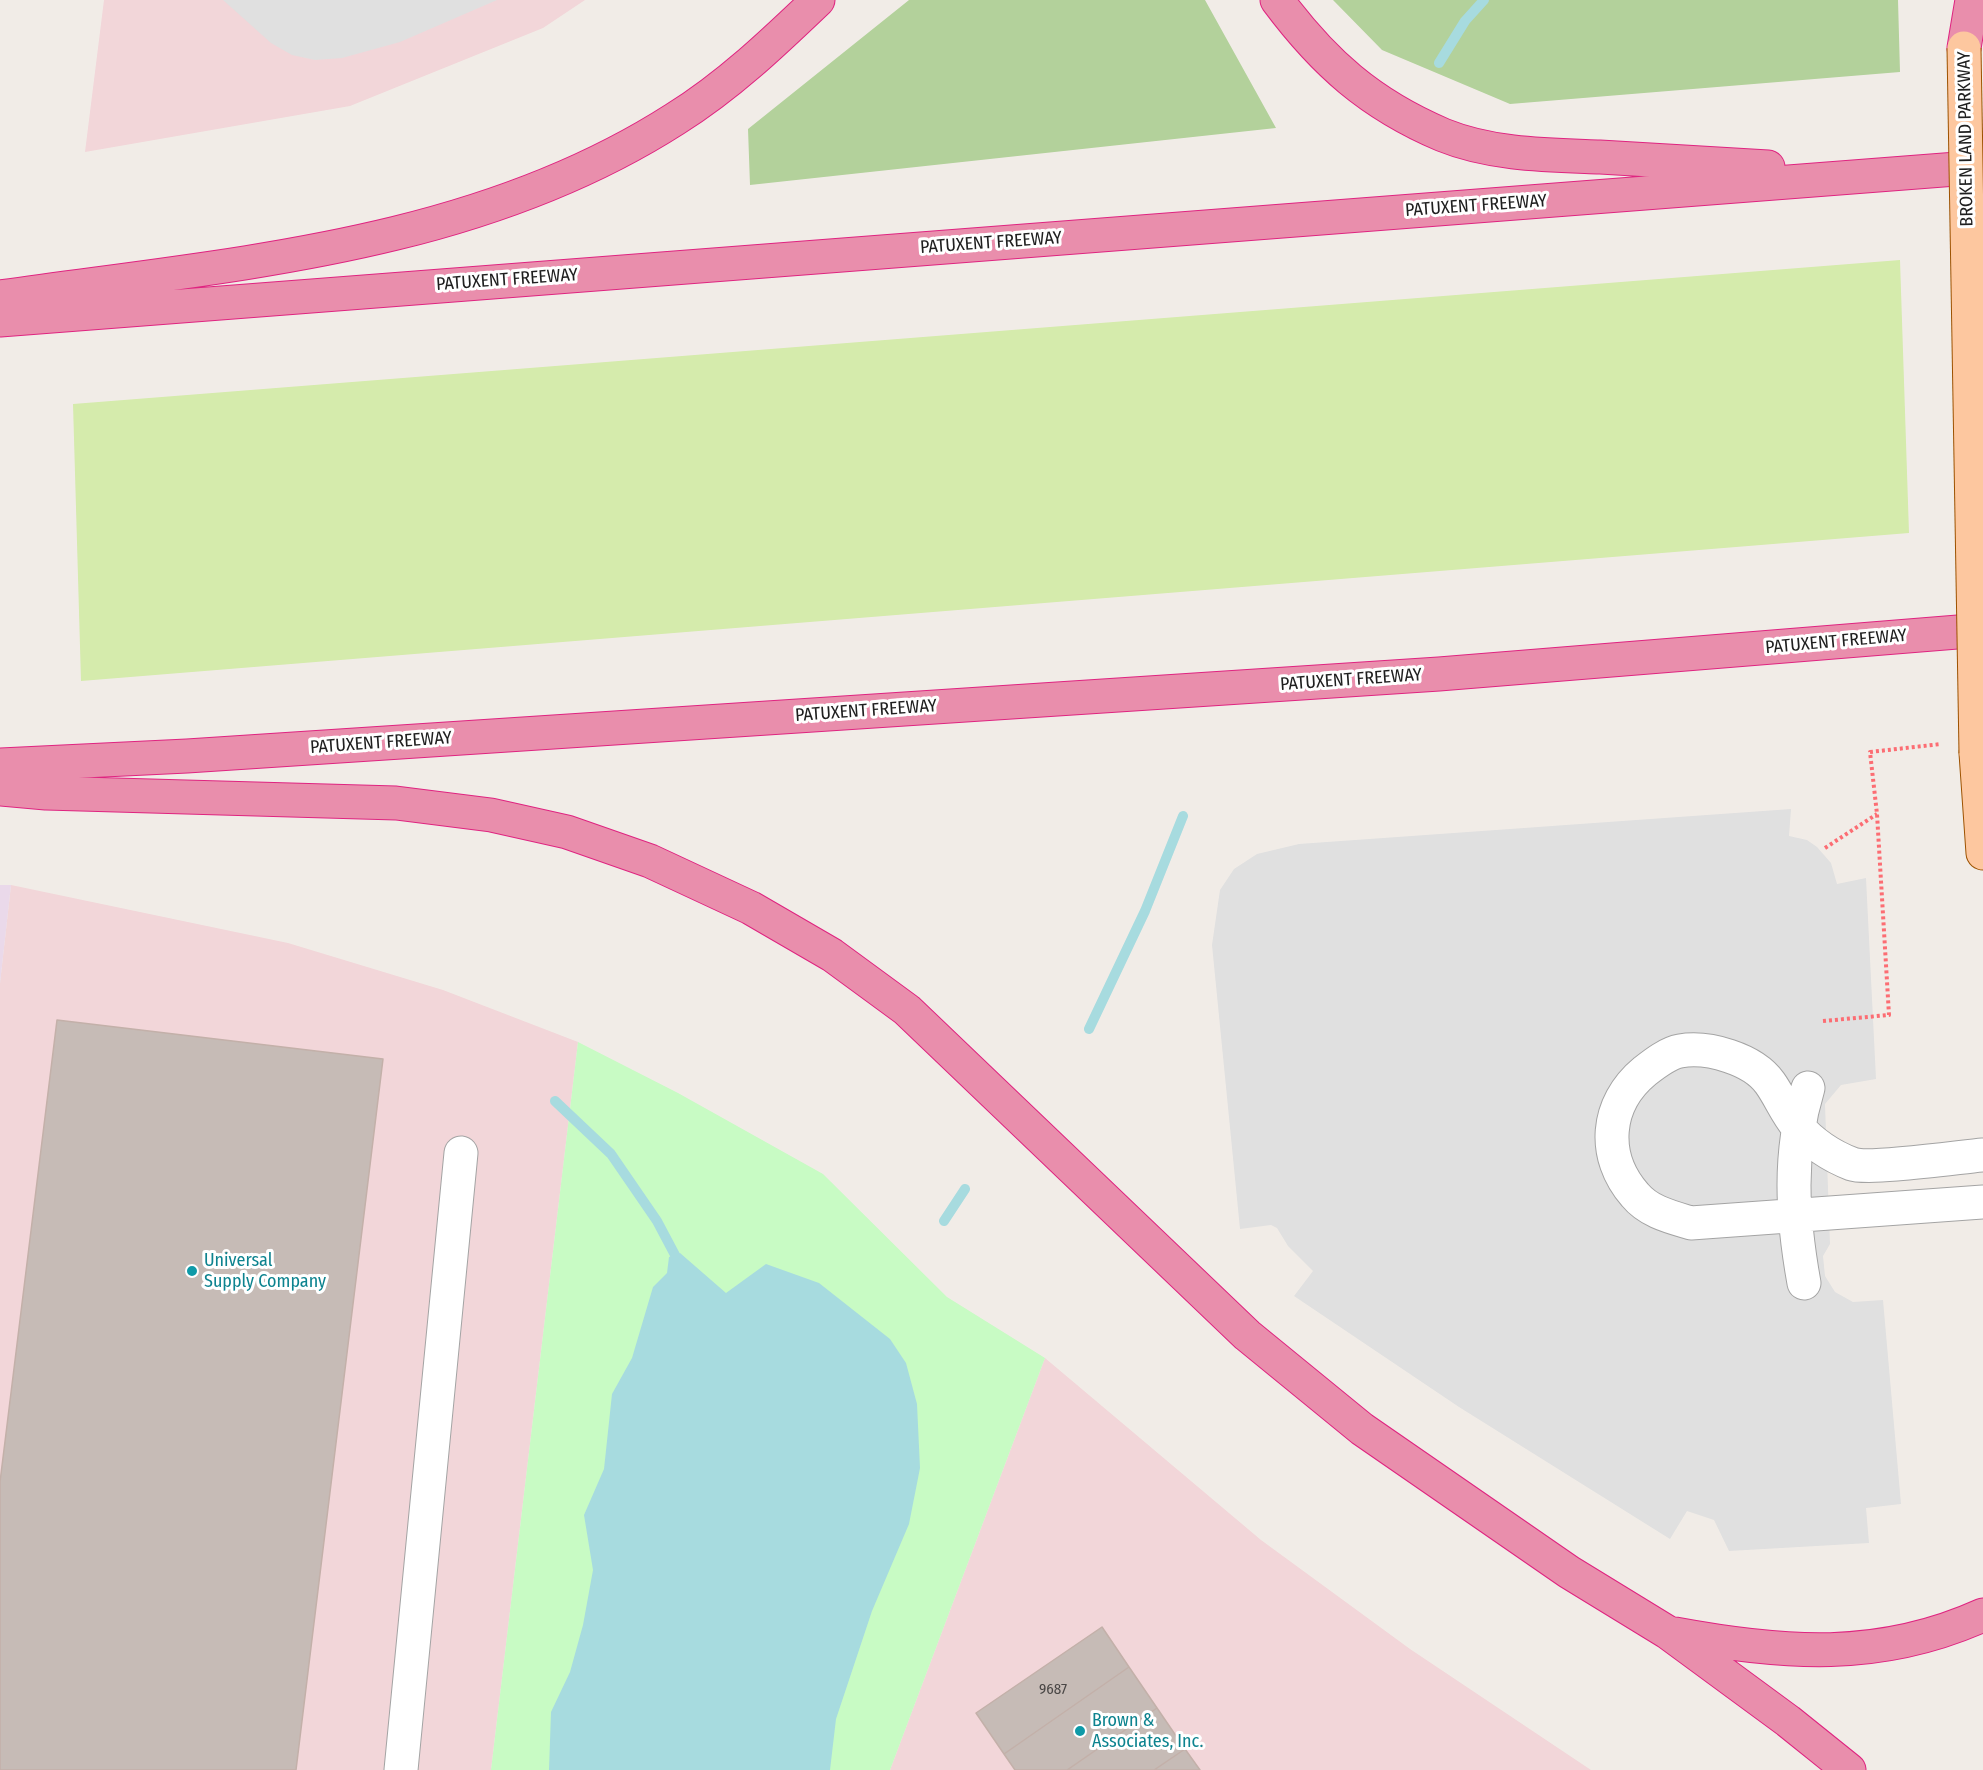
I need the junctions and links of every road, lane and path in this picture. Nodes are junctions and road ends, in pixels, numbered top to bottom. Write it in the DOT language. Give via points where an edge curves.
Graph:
graph roads {
  1 [pos="818,0"];
  2 [pos="1277,0"];
  3 [pos="1957,0"];
  4 [pos="1966,0"];
  5 [pos="1972,0"];
  6 [pos="1964,48"];
  7 [pos="1983,167"];
  8 [pos="1901,174"];
  9 [pos="0,297"];
  10 [pos="0,320"];
  11 [pos="1983,630"];
  12 [pos="1963,748"];
  13 [pos="0,765"];
  14 [pos="0,789"];
  15 [pos="1877,814"];
  16 [pos="1825,848"];
  17 [pos="1983,853"];
  18 [pos="1823,1021"];
  19 [pos="1808,1088"];
  20 [pos="1797,1126"];
  21 [pos="461,1153"];
  22 [pos="1983,1155"];
  23 [pos="1983,1202"];
  24 [pos="1793,1215"];
  25 [pos="1804,1283"];
  26 [pos="1983,1615"];
  27 [pos="1667,1632"];
  28 [pos="401,1770"];
  29 [pos="1849,1770"];
  1 -- 9 [label="highway" via="757,58 676,119 596,164 492,207 387,237 292,255"];
  2 -- 8 [label="highway" via="1306,40 1340,73 1389,108 1445,135 1497,149 1558,155"];
  3 -- 6 [label="highway"];
  4 -- 6 [label="street, BROKEN LAND PARKWAY"];
  5 -- 6 [label="highway"];
  6 -- 12 [label="main road, BROKEN LAND PARKWAY, bridge"];
  7 -- 8 [label="highway, PATUXENT FREEWAY"];
  8 -- 10 [label="highway, PATUXENT FREEWAY"];
  11 -- 13 [label="highway, PATUXENT FREEWAY" via="1427,675"];
  12 -- 15 [label="path" via="1870,752"];
  12 -- 17 [label="main road, BROKEN LAND PARKWAY"];
  14 -- 27 [label="highway" via="396,803 491,815 567,832 650,861 752,908 832,955 907,1010 1247,1335 1362,1429 1560,1566"];
  15 -- 16 [label="path"];
  15 -- 18 [label="path" via="1889,1015"];
  19 -- 20 [label="street"];
  20 -- 22 [label="street" via="1827,1154 1856,1165"];
  20 -- 24 [label="street"];
  20 -- 24 [label="street" via="1769,1081 1746,1064 1716,1052 1679,1051 1654,1063 1632,1082 1614,1109 1612,1140 1617,1170 1635,1196 1658,1213 1691,1223"];
  21 -- 28 [label="street"];
  23 -- 24 [label="street"];
  24 -- 25 [label="street"];
  26 -- 27 [label="highway" via="1921,1635 1833,1652 1743,1647"];
  27 -- 29 [label="highway"];
}
